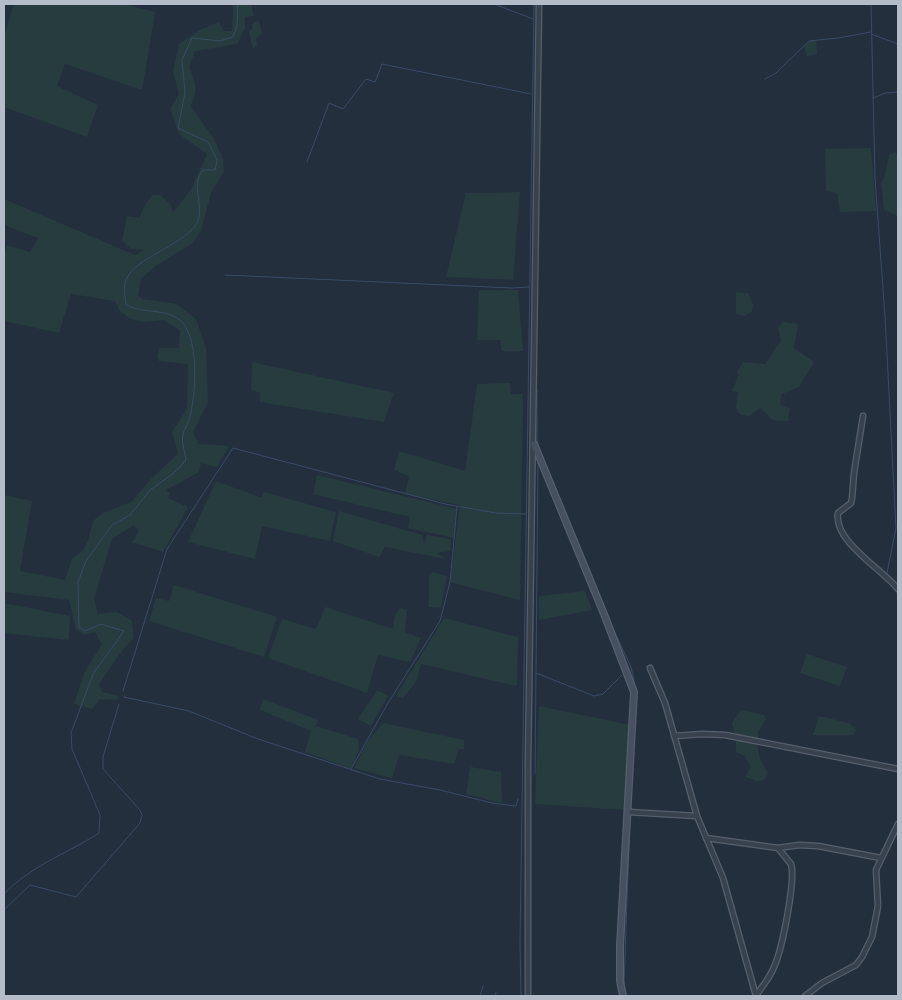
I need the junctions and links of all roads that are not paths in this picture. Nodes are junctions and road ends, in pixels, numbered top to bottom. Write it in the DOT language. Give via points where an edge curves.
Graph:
graph roads {
  1 [pos="539,4"];
  2 [pos="863,416"];
  3 [pos="534,444"];
  4 [pos="898,589"];
  5 [pos="650,668"];
  6 [pos="674,736"];
  7 [pos="898,768"];
  8 [pos="628,812"];
  9 [pos="697,816"];
  10 [pos="898,824"];
  11 [pos="706,838"];
  12 [pos="778,848"];
  13 [pos="881,858"];
  14 [pos="528,996"];
  15 [pos="622,996"];
  16 [pos="756,996"];
  17 [pos="805,996"];
  1 -- 3 [label="street"];
  2 -- 4 [label="street" via="852,498 838,512 838,523 857,550"];
  3 -- 8 [label="street" via="632,683 634,710"];
  3 -- 14 [label="street"];
  5 -- 6 [label="street"];
  6 -- 7 [label="street" via="725,735"];
  6 -- 9 [label="street"];
  8 -- 9 [label="street"];
  8 -- 15 [label="street" via="620,946"];
  9 -- 11 [label="street"];
  10 -- 13 [label="street"];
  11 -- 12 [label="street"];
  11 -- 16 [label="street" via="722,878"];
  12 -- 13 [label="street" via="818,846"];
  12 -- 16 [label="street" via="791,864 791,882 779,953 769,978"];
  13 -- 17 [label="street" via="875,878 878,906 875,926 862,957 856,965"];
}
